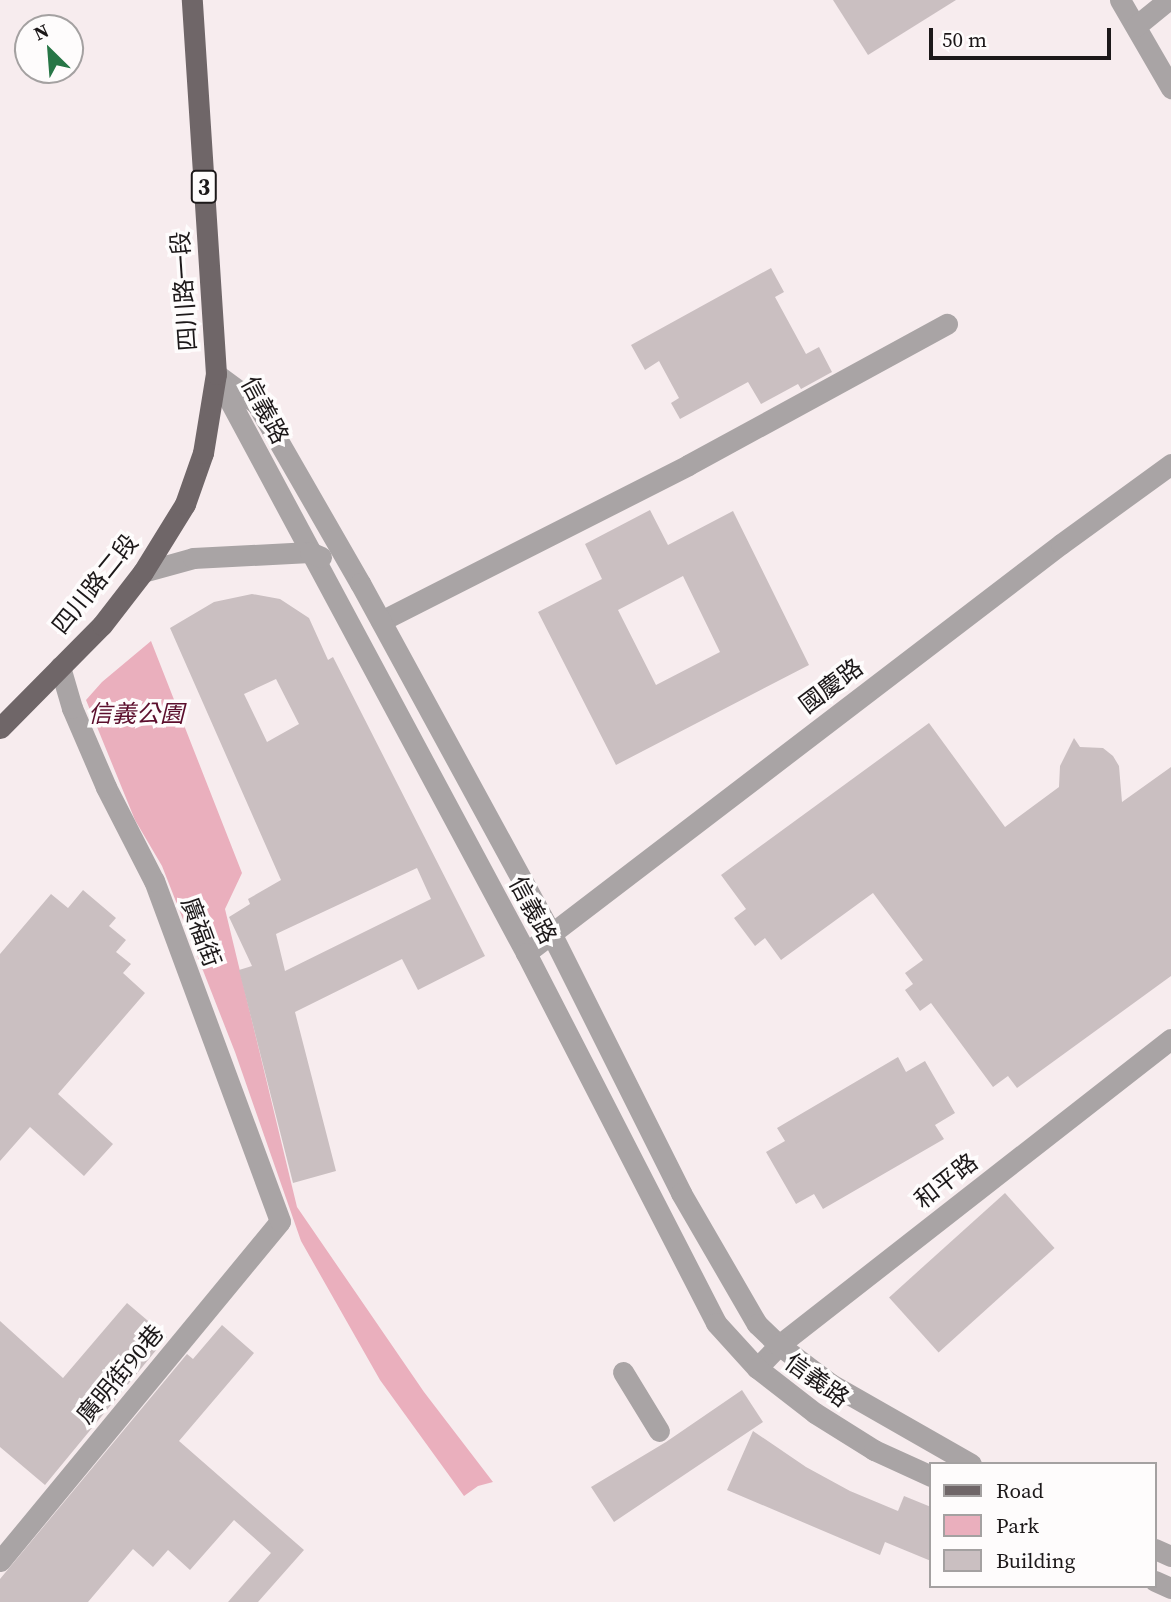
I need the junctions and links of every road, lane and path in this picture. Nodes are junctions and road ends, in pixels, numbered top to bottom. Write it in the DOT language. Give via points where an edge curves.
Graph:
graph roads {
  1 [pos="192,0"];
  2 [pos="1120,0"];
  3 [pos="1168,0"];
  4 [pos="1136,26"];
  5 [pos="1171,88"];
  6 [pos="947,324"];
  7 [pos="216,374"];
  8 [pos="202,453"];
  9 [pos="1171,464"];
  10 [pos="310,552"];
  11 [pos="144,572"];
  12 [pos="360,583"];
  13 [pos="381,621"];
  14 [pos="60,667"];
  15 [pos="0,728"];
  16 [pos="551,933"];
  17 [pos="526,953"];
  18 [pos="1171,1039"];
  19 [pos="280,1221"];
  20 [pos="779,1345"];
  21 [pos="757,1368"];
  22 [pos="623,1372"];
  23 [pos="659,1431"];
  24 [pos="968,1462"];
  25 [pos="930,1476"];
  26 [pos="0,1560"];
  1 -- 7 [label="main road, 四川路一段 / 3"];
  2 -- 4 [label="street"];
  3 -- 4 [label="street"];
  4 -- 5 [label="street"];
  6 -- 13 [label="street" via="688,465"];
  7 -- 8 [label="main road, 四川路一段 / 3"];
  7 -- 10 [label="street, 信義路"];
  7 -- 12 [label="street, 信義路" via="257,404"];
  8 -- 11 [label="main road, 四川路二段 / 3" via="185,504"];
  9 -- 16 [label="street, 國慶路"];
  10 -- 11 [label="street" via="193,558"];
  10 -- 12 [label="street" via="330,560"];
  10 -- 17 [label="street, 信義路"];
  11 -- 14 [label="main road, 四川路二段 / 3" via="102,625"];
  12 -- 13 [label="street, 信義路"];
  13 -- 16 [label="street, 信義路"];
  14 -- 15 [label="main road, 四川路二段 / 3"];
  14 -- 19 [label="street, 廣福街" via="106,787 154,881"];
  16 -- 17 [label="street, 國慶路"];
  16 -- 20 [label="street, 信義路" via="681,1193 757,1324"];
  17 -- 21 [label="street, 信義路" via="716,1323"];
  18 -- 20 [label="street, 和平路"];
  19 -- 26 [label="street, 廣明街90巷"];
  20 -- 21 [label="street, 和平路"];
  20 -- 24 [label="street, 信義路" via="831,1384"];
  21 -- 25 [label="street, 信義路" via="815,1413 874,1450"];
  22 -- 23 [label="street"];
}
